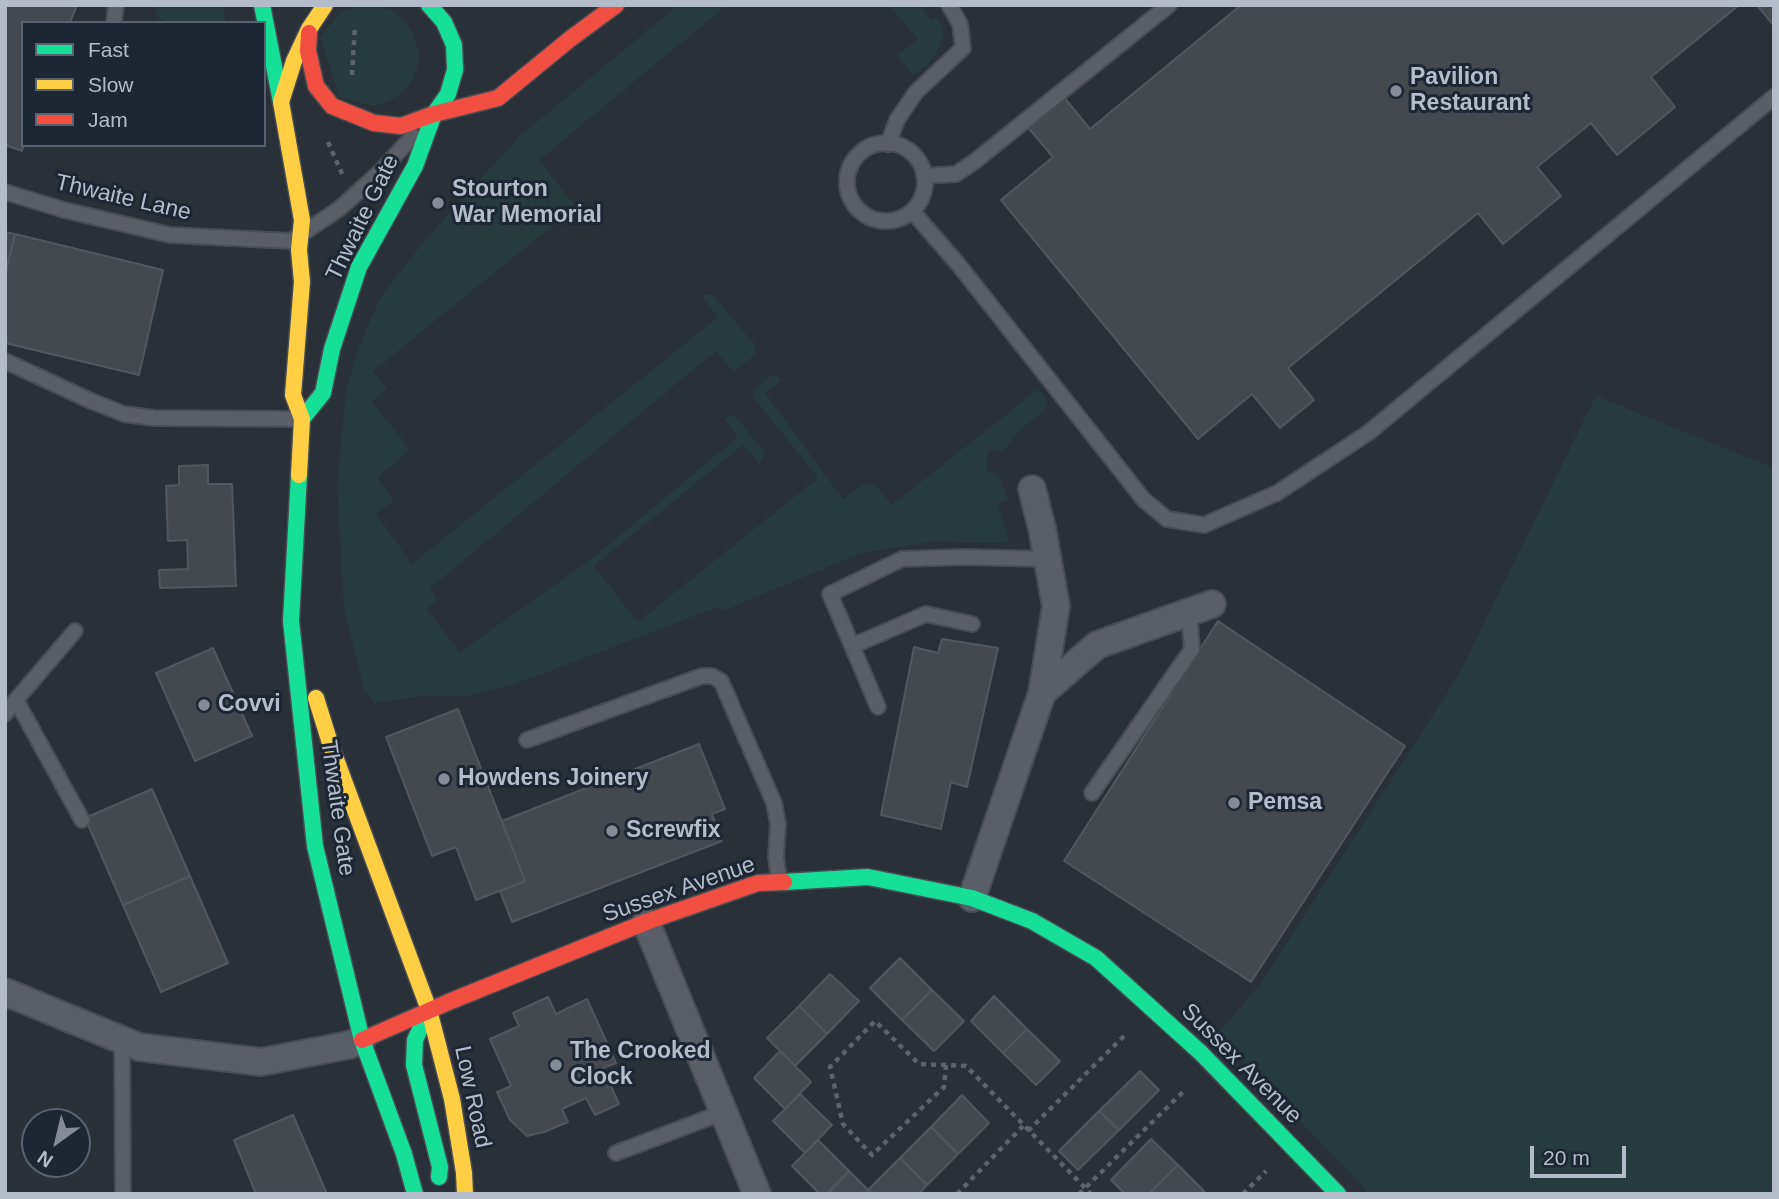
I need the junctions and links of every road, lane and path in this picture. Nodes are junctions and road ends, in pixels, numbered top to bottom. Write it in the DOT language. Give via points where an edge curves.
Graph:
graph roads {
  1 [pos="325,5"];
  2 [pos="429,5"];
  3 [pos="616,5"];
  4 [pos="949,5"];
  5 [pos="1169,5"];
  6 [pos="356,18"];
  7 [pos="266,24"];
  8 [pos="267,29"];
  9 [pos="309,29"];
  10 [pos="294,61"];
  11 [pos="346,84"];
  12 [pos="316,86"];
  13 [pos="1774,97"];
  14 [pos="281,102"];
  15 [pos="434,114"];
  16 [pos="326,138"];
  17 [pos="888,144"];
  18 [pos="924,176"];
  19 [pos="344,180"];
  20 [pos="5,192"];
  21 [pos="912,211"];
  22 [pos="300,236"];
  23 [pos="5,361"];
  24 [pos="302,419"];
  25 [pos="1032,489"];
  26 [pos="1048,559"];
  27 [pos="1201,608"];
  28 [pos="291,621"];
  29 [pos="972,624"];
  30 [pos="75,631"];
  31 [pos="852,646"];
  32 [pos="1042,693"];
  33 [pos="16,701"];
  34 [pos="878,707"];
  35 [pos="5,714"];
  36 [pos="527,740"];
  37 [pos="1092,793"];
  38 [pos="82,820"];
  39 [pos="779,881"];
  40 [pos="972,898"];
  41 [pos="646,922"];
  42 [pos="5,992"];
  43 [pos="1152,1008"];
  44 [pos="429,1010"];
  45 [pos="122,1038"];
  46 [pos="362,1040"];
  47 [pos="1212,1064"];
  48 [pos="946,1065"];
  49 [pos="724,1112"];
  50 [pos="1023,1126"];
  51 [pos="1028,1131"];
  52 [pos="616,1153"];
  53 [pos="1085,1188"];
  54 [pos="123,1194"];
  55 [pos="415,1194"];
  56 [pos="437,1194"];
  57 [pos="466,1194"];
  58 [pos="757,1194"];
  59 [pos="957,1194"];
  60 [pos="1079,1194"];
  61 [pos="1091,1194"];
  62 [pos="1338,1194"];
  1 -- 9 [label="main road, Thwaite Gate"];
  2 -- 15 [label="main road, Thwaite Gate" via="444,22 454,45 455,70 448,94"];
  3 -- 15 [label="main road" via="498,98"];
  4 -- 17 [label="lane" via="960,24 962,48 916,92"];
  5 -- 18 [label="lane" via="974,162 956,174"];
  6 -- 11 [label="path" via="352,75"];
  7 -- 8 [label="main road"];
  8 -- 10 [label="main road"];
  8 -- 14 [label="main road"];
  9 -- 10 [label="main road, Thwaite Gate"];
  9 -- 12 [label="main road" via="307,51"];
  10 -- 12 [label="main road"];
  10 -- 14 [label="main road, Thwaite Gate"];
  12 -- 15 [label="main road" via="332,106 374,123 401,126"];
  13 -- 21 [label="lane" via="1368,433 1276,493 1205,525 1167,519 1144,499"];
  14 -- 22 [label="main road, Thwaite Gate" via="302,220"];
  15 -- 22 [label="lane, Thwaite Lane" via="380,172"];
  15 -- 24 [label="main road, Thwaite Gate" via="415,166 359,267 323,393"];
  16 -- 19 [label="path"];
  17 -- 18 [label="lane" via="912,153"];
  17 -- 21 [label="lane" via="865,149 856,157 848,176 849,196 863,214 880,221 902,218"];
  18 -- 21 [label="lane" via="920,201"];
  20 -- 22 [label="lane, Thwaite Lane" via="170,235 291,241"];
  22 -- 24 [label="main road, Thwaite Gate" via="302,282 293,395"];
  23 -- 24 [label="lane" via="124,414"];
  24 -- 28 [label="main road, Thwaite Gate"];
  25 -- 26 [label="street"];
  26 -- 31 [label="lane" via="902,559 830,594"];
  26 -- 32 [label="street" via="1056,606"];
  27 -- 32 [label="street" via="1097,645"];
  27 -- 37 [label="lane" via="1192,649"];
  28 -- 44 [label="main road, Thwaite Gate" via="330,743"];
  28 -- 46 [label="main road, Thwaite Gate" via="315,846"];
  29 -- 31 [label="lane" via="926,614"];
  30 -- 33 [label="lane"];
  31 -- 34 [label="lane"];
  32 -- 40 [label="street"];
  33 -- 35 [label="lane"];
  33 -- 38 [label="lane"];
  36 -- 39 [label="lane" via="702,676 722,681 774,803"];
  39 -- 40 [label="main road, Sussex Avenue" via="868,877"];
  39 -- 41 [label="main road, Sussex Avenue" via="758,883"];
  40 -- 43 [label="main road, Sussex Avenue" via="1032,921 1096,958"];
  41 -- 44 [label="main road, Sussex Avenue"];
  41 -- 49 [label="street"];
  42 -- 45 [label="street"];
  43 -- 47 [label="main road, Sussex Avenue"];
  43 -- 51 [label="path"];
  44 -- 46 [label="main road, Sussex Avenue"];
  44 -- 56 [label="main road" via="415,1040 414,1065 440,1167"];
  44 -- 57 [label="main road, Low Road" via="452,1100"];
  45 -- 46 [label="street" via="139,1047 261,1062"];
  45 -- 54 [label="lane"];
  46 -- 55 [label="main road"];
  47 -- 53 [label="path"];
  47 -- 62 [label="main road, Sussex Avenue"];
  48 -- 48 [label="path" via="919,1064 875,1021 830,1067 843,1124 872,1154 944,1087"];
  48 -- 50 [label="path" via="966,1066"];
  49 -- 52 [label="lane"];
  49 -- 58 [label="street"];
  50 -- 51 [label="path"];
  50 -- 59 [label="path"];
  51 -- 53 [label="path"];
  53 -- 60 [label="path"];
  53 -- 61 [label="path"];
}
